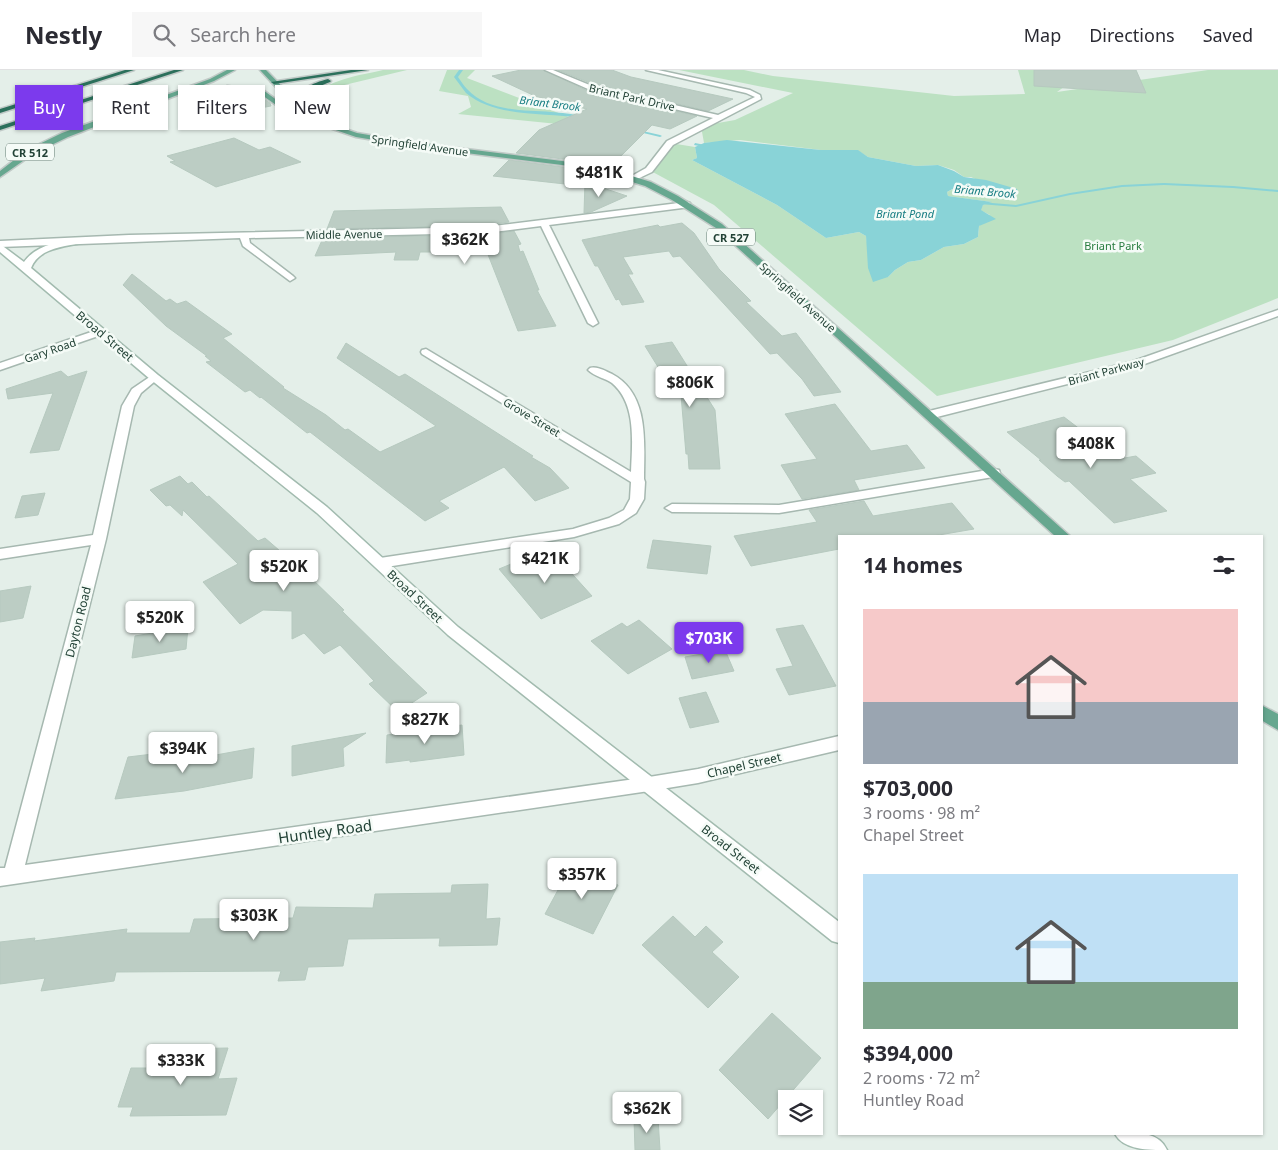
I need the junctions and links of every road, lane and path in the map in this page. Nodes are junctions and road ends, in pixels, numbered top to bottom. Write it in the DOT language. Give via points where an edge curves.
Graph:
graph roads {
  1 [pos="131,70"];
  2 [pos="180,70"];
  3 [pos="232,70"];
  4 [pos="263,70"];
  5 [pos="342,70"];
  6 [pos="365,70"];
  7 [pos="370,70"];
  8 [pos="548,70"];
  9 [pos="649,70"];
  10 [pos="298,72"];
  11 [pos="274,82"];
  12 [pos="277,85"];
  13 [pos="321,85"];
  14 [pos="168,97"];
  15 [pos="275,102"];
  16 [pos="0,111"];
  17 [pos="719,117"];
  18 [pos="93,125"];
  19 [pos="0,128"];
  20 [pos="338,130"];
  21 [pos="0,175"];
  22 [pos="633,179"];
  23 [pos="687,205"];
  24 [pos="544,224"];
  25 [pos="244,236"];
  26 [pos="78,241"];
  27 [pos="0,246"];
  28 [pos="26,269"];
  29 [pos="290,278"];
  30 [pos="1278,313"];
  31 [pos="593,323"];
  32 [pos="100,332"];
  33 [pos="426,352"];
  34 [pos="0,367"];
  35 [pos="594,370"];
  36 [pos="154,377"];
  37 [pos="929,415"];
  38 [pos="994,473"];
  39 [pos="639,482"];
  40 [pos="672,508"];
  41 [pos="1063,535"];
  42 [pos="99,539"];
  43 [pos="0,554"];
  44 [pos="380,563"];
  45 [pos="1263,712"];
  46 [pos="1278,723"];
  47 [pos="838,743"];
  48 [pos="650,784"];
  49 [pos="7,876"];
  50 [pos="838,933"];
  51 [pos="1129,1135"];
  52 [pos="1155,1150"];
  1 -- 16 [label="highway"];
  2 -- 19 [label="highway"];
  3 -- 14 [label="main road"];
  4 -- 11 [label="main road"];
  5 -- 10 [label="highway"];
  6 -- 11 [label="highway"];
  7 -- 13 [label="highway"];
  8 -- 17 [label="street, Briant Park Drive" via="590,88"];
  9 -- 17 [label="street" via="748,91 758,96 758,99"];
  11 -- 12 [label="main road"];
  11 -- 15 [label="main road, Springfield Avenue / CR 527" via="226,89 261,91"];
  17 -- 22 [label="street" via="670,143 649,170"];
  18 -- 21 [label="main road, CR 512" via="30,152"];
  20 -- 22 [label="main road, Springfield Avenue / CR 527" via="410,144 578,165"];
  22 -- 23 [label="main road, Springfield Avenue / CR 527"];
  23 -- 24 [label="street, Middle Avenue"];
  23 -- 37 [label="main road, Springfield Avenue / CR 527" via="719,226"];
  24 -- 25 [label="street, Middle Avenue" via="469,230"];
  24 -- 31 [label="street"];
  25 -- 26 [label="street, Middle Avenue"];
  25 -- 29 [label="street" via="251,248"];
  26 -- 27 [label="street, Middle Avenue"];
  26 -- 28 [label="street" via="39,253"];
  27 -- 28 [label="street, Broad Street"];
  28 -- 32 [label="street, Broad Street"];
  30 -- 37 [label="street, Briant Parkway" via="1136,364"];
  32 -- 34 [label="street, Gary Road"];
  32 -- 36 [label="street, Broad Street"];
  33 -- 39 [label="street, Grove Street"];
  35 -- 39 [label="street" via="616,381 630,398 638,426"];
  36 -- 42 [label="street, Dayton Road" via="136,391 128,406"];
  36 -- 44 [label="street, Broad Street" via="322,510"];
  37 -- 38 [label="main road, Springfield Avenue / CR 527"];
  38 -- 40 [label="street" via="779,509"];
  38 -- 41 [label="main road, Springfield Avenue / CR 527"];
  39 -- 44 [label="street" via="637,499 629,513 595,528"];
  42 -- 43 [label="street"];
  42 -- 49 [label="street, Dayton Road"];
  44 -- 48 [label="street, Broad Street" via="453,631"];
  45 -- 46 [label="main road"];
  47 -- 48 [label="street, Chapel Street"];
  48 -- 49 [label="street, Huntley Road"];
  48 -- 50 [label="street, Broad Street"];
  51 -- 52 [label="street"];
}
